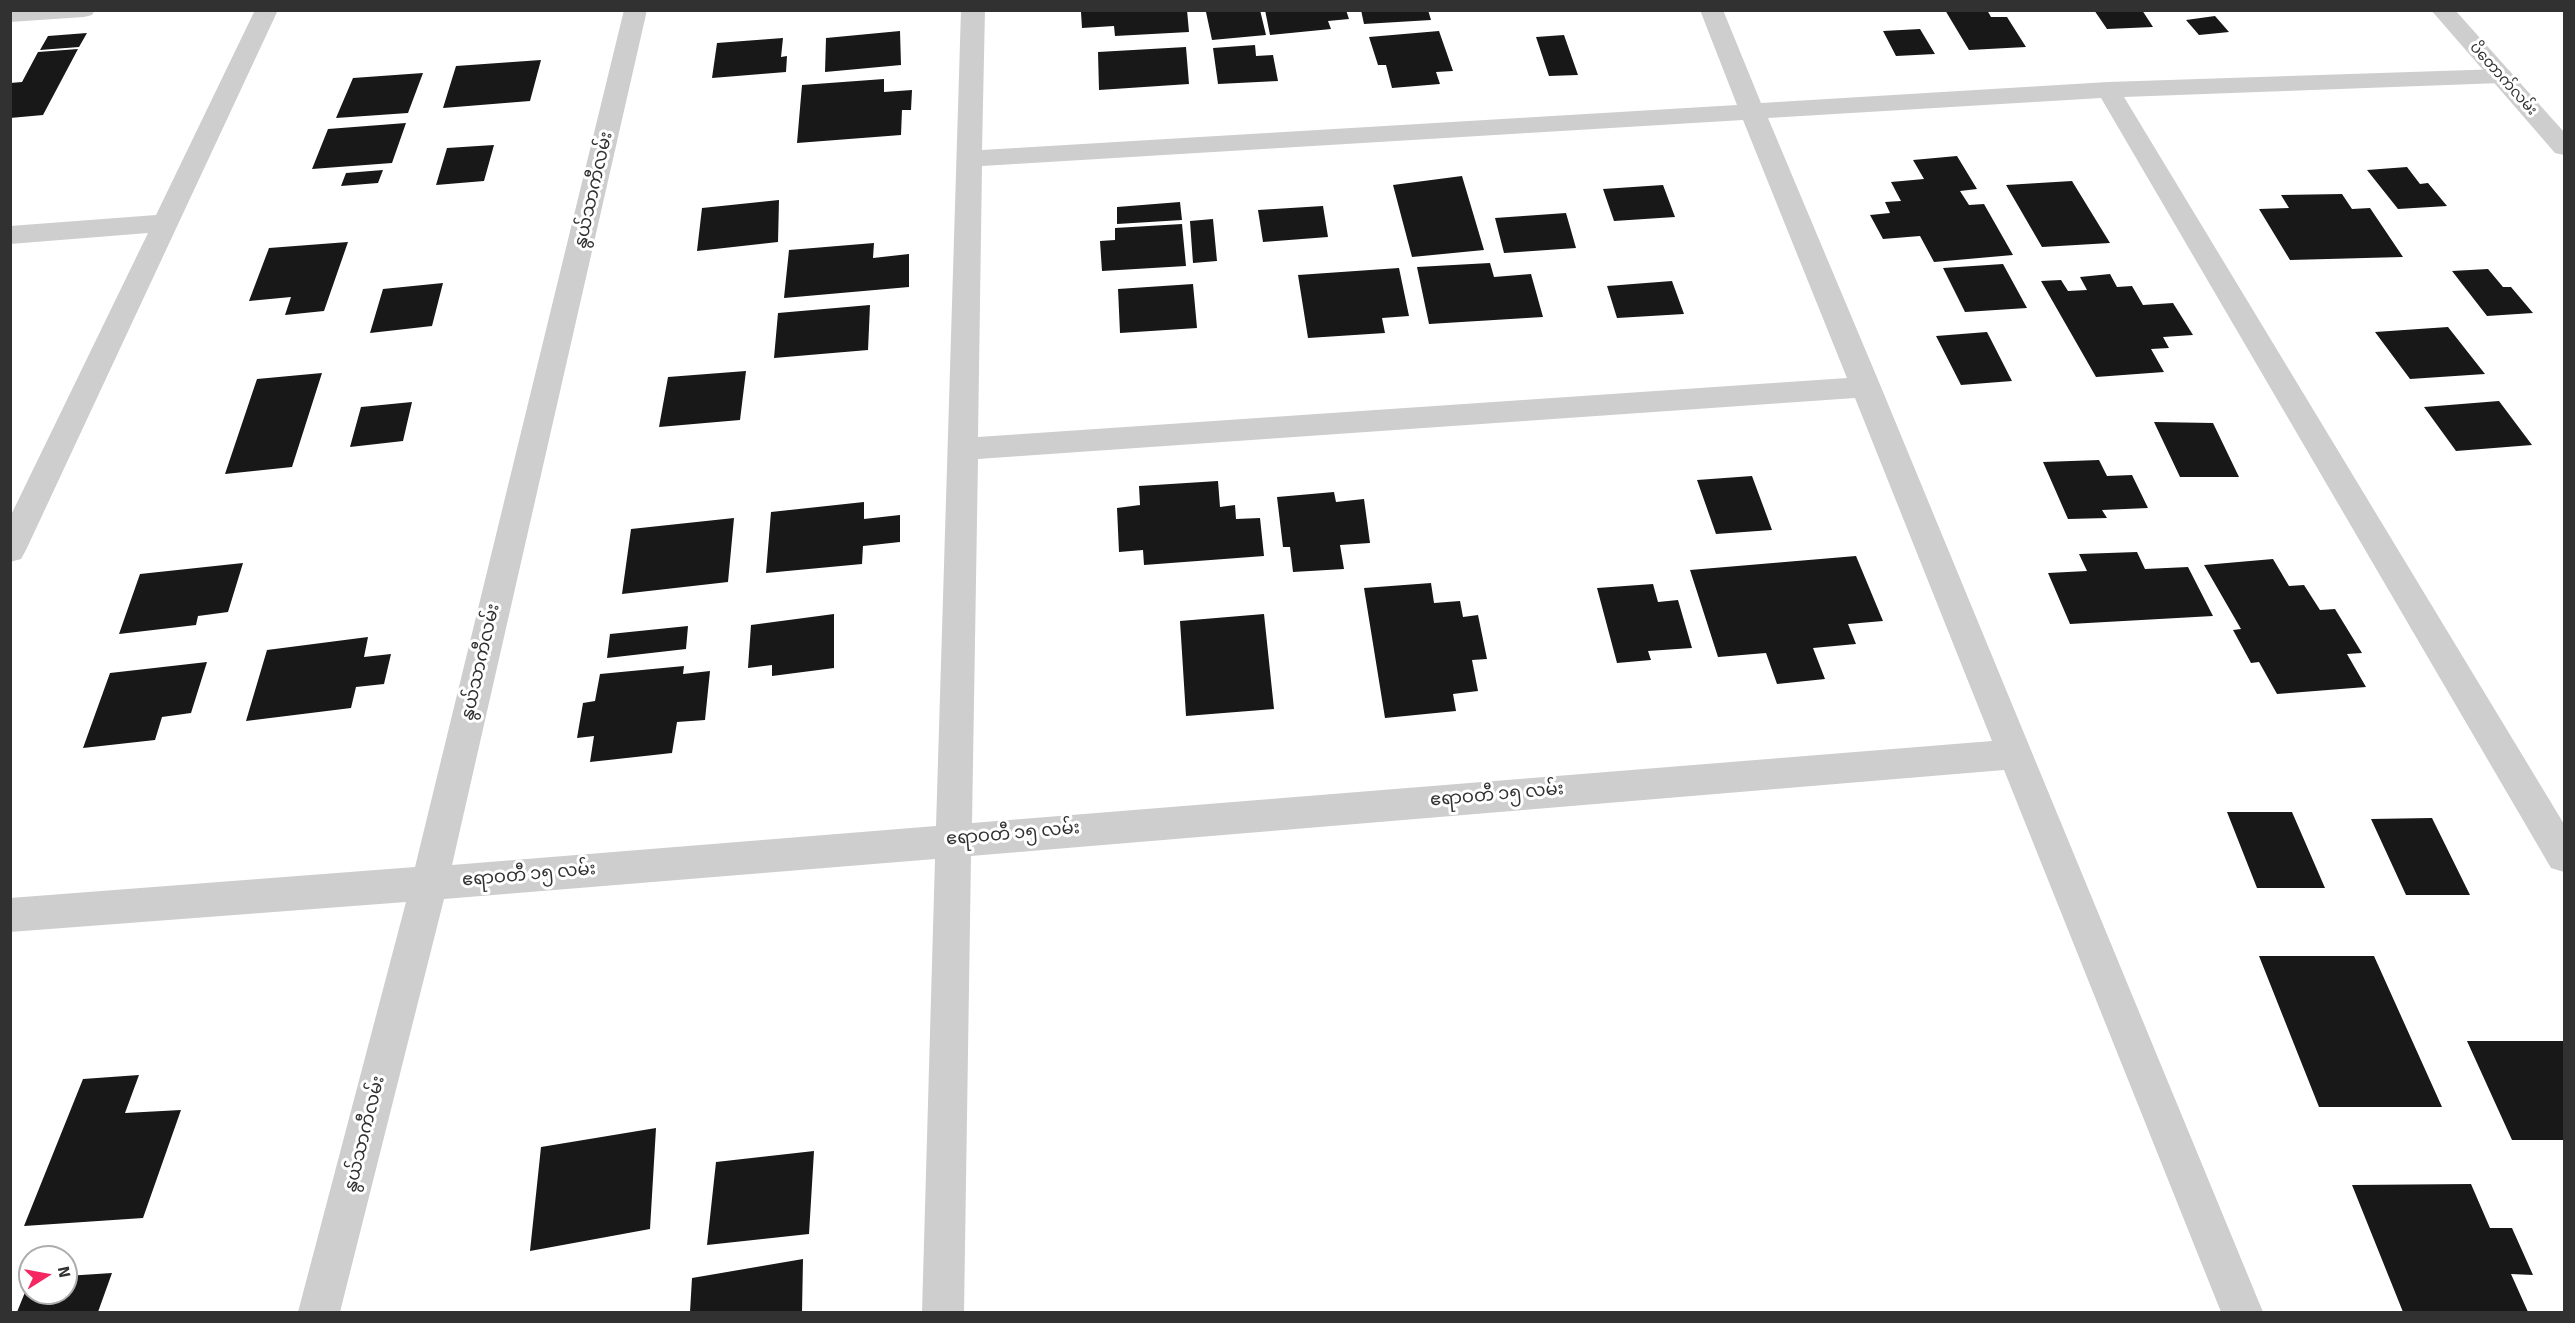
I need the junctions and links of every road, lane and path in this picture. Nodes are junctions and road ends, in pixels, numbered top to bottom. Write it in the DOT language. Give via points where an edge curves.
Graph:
graph roads {
  1 [pos="84,10"];
  2 [pos="267,10"];
  3 [pos="636,10"];
  4 [pos="973,10"];
  5 [pos="1712,10"];
  6 [pos="2442,10"];
  7 [pos="10,15"];
  8 [pos="2501,76"];
  9 [pos="2108,90"];
  10 [pos="1755,111"];
  11 [pos="2565,147"];
  12 [pos="970,159"];
  13 [pos="166,223"];
  14 [pos="10,235"];
  15 [pos="1867,387"];
  16 [pos="963,449"];
  17 [pos="21,507"];
  18 [pos="10,550"];
  19 [pos="2016,754"];
  20 [pos="953,839"];
  21 [pos="2565,856"];
  22 [pos="429,884"];
  23 [pos="10,915"];
  24 [pos="319,1312"];
  25 [pos="943,1312"];
  26 [pos="2242,1312"];
  1 -- 7 [label="street"];
  2 -- 13 [label="street"];
  3 -- 22 [label="street, နွယ်သာကီလမ်း"];
  4 -- 12 [label="street"];
  5 -- 10 [label="street"];
  6 -- 8 [label="street, ပိတောက်လမ်း"];
  8 -- 9 [label="street"];
  8 -- 11 [label="street, ပိတောက်လမ်း"];
  9 -- 10 [label="street"];
  9 -- 21 [label="street"];
  10 -- 12 [label="street"];
  10 -- 15 [label="street"];
  12 -- 16 [label="street"];
  13 -- 14 [label="street"];
  13 -- 17 [label="street"];
  15 -- 16 [label="street"];
  15 -- 19 [label="street"];
  16 -- 20 [label="street"];
  17 -- 18 [label="street"];
  19 -- 20 [label="street, ဧရာဝတီ ၁၅ လမ်း"];
  19 -- 26 [label="street"];
  20 -- 22 [label="street, ဧရာဝတီ ၁၅ လမ်း"];
  20 -- 25 [label="street"];
  22 -- 23 [label="street, ဧရာဝတီ ၁၅ လမ်း"];
  22 -- 24 [label="street, နွယ်သာကီလမ်း"];
}
